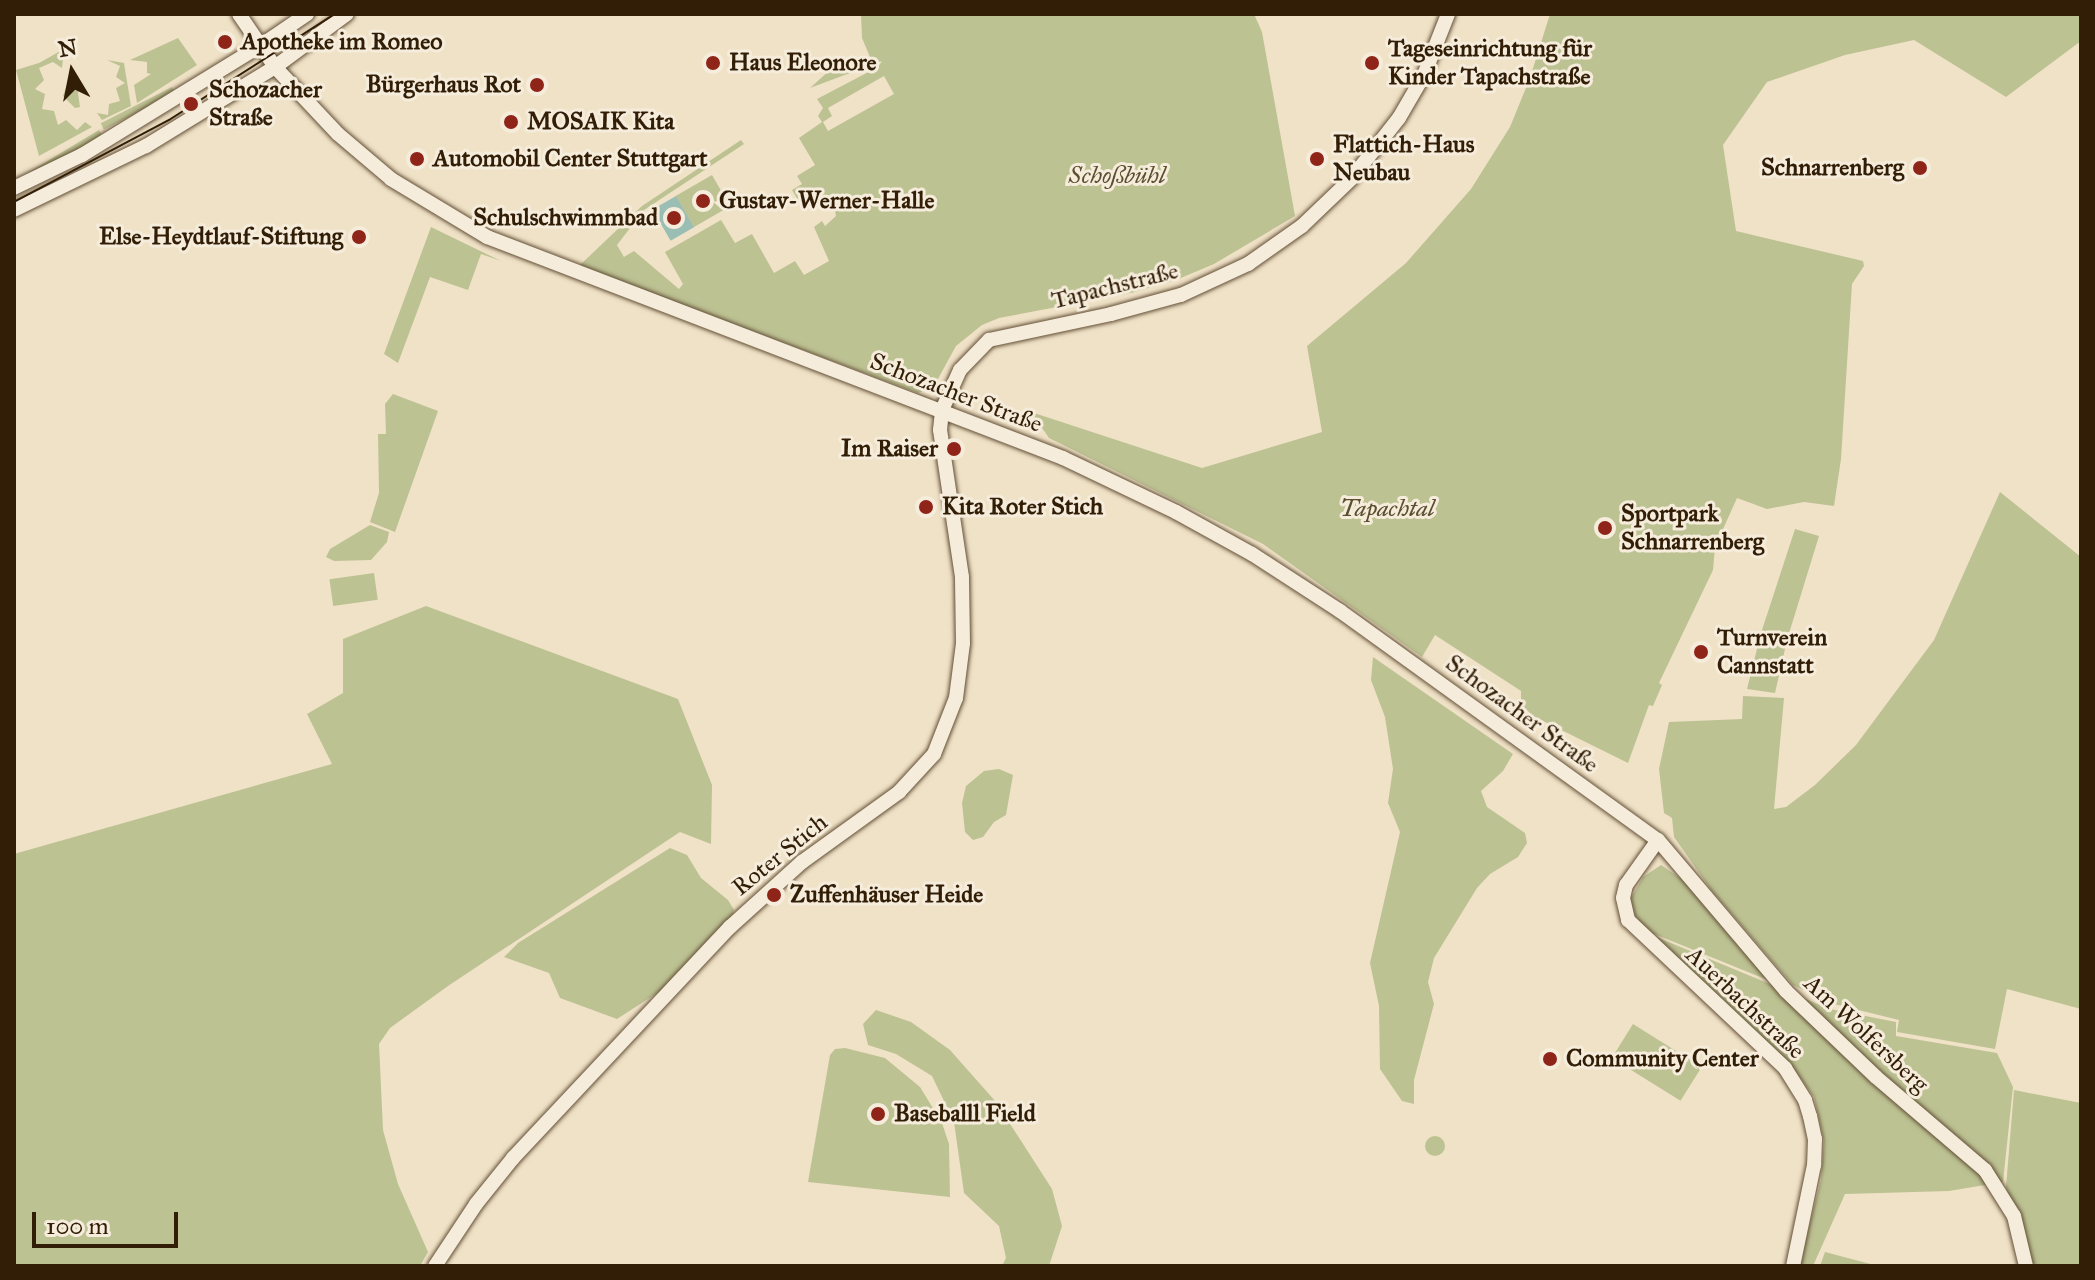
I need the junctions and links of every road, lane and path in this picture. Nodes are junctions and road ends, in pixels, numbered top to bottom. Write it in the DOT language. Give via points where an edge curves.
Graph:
graph roads {
  1 [pos="239,14"];
  2 [pos="307,14"];
  3 [pos="347,14"];
  4 [pos="1448,14"];
  5 [pos="260,46"];
  6 [pos="275,67"];
  7 [pos="14,188"];
  8 [pos="14,210"];
  9 [pos="942,410"];
  10 [pos="1658,840"];
  11 [pos="435,1266"];
  12 [pos="1793,1266"];
  13 [pos="2026,1266"];
  1 -- 5 [label="main road, Schozacher Straße"];
  2 -- 5 [label="main road"];
  3 -- 6 [label="main road"];
  4 -- 9 [label="main road, Tapachstraße" via="1424,75 1399,118 1351,179 1302,226 1248,264 1181,295 989,340 960,370"];
  5 -- 6 [label="main road, Schozacher Straße"];
  5 -- 7 [label="main road" via="82,155"];
  6 -- 8 [label="main road" via="146,146"];
  6 -- 9 [label="main road, Schozacher Straße" via="373,164 487,237"];
  9 -- 10 [label="main road, Schozacher Straße" via="1063,458 1252,554 1340,611"];
  9 -- 11 [label="main road, Roter Stich" via="940,430 961,565 963,643 956,698 934,754 899,792 802,862 737,920 513,1158"];
  10 -- 12 [label="main road, Auerbachstraße" via="1626,885 1628,920 1776,1059 1805,1100 1815,1139 1814,1165"];
  10 -- 13 [label="main road, Am Wolfersberg" via="1786,991 1985,1170 2014,1216"];
}
